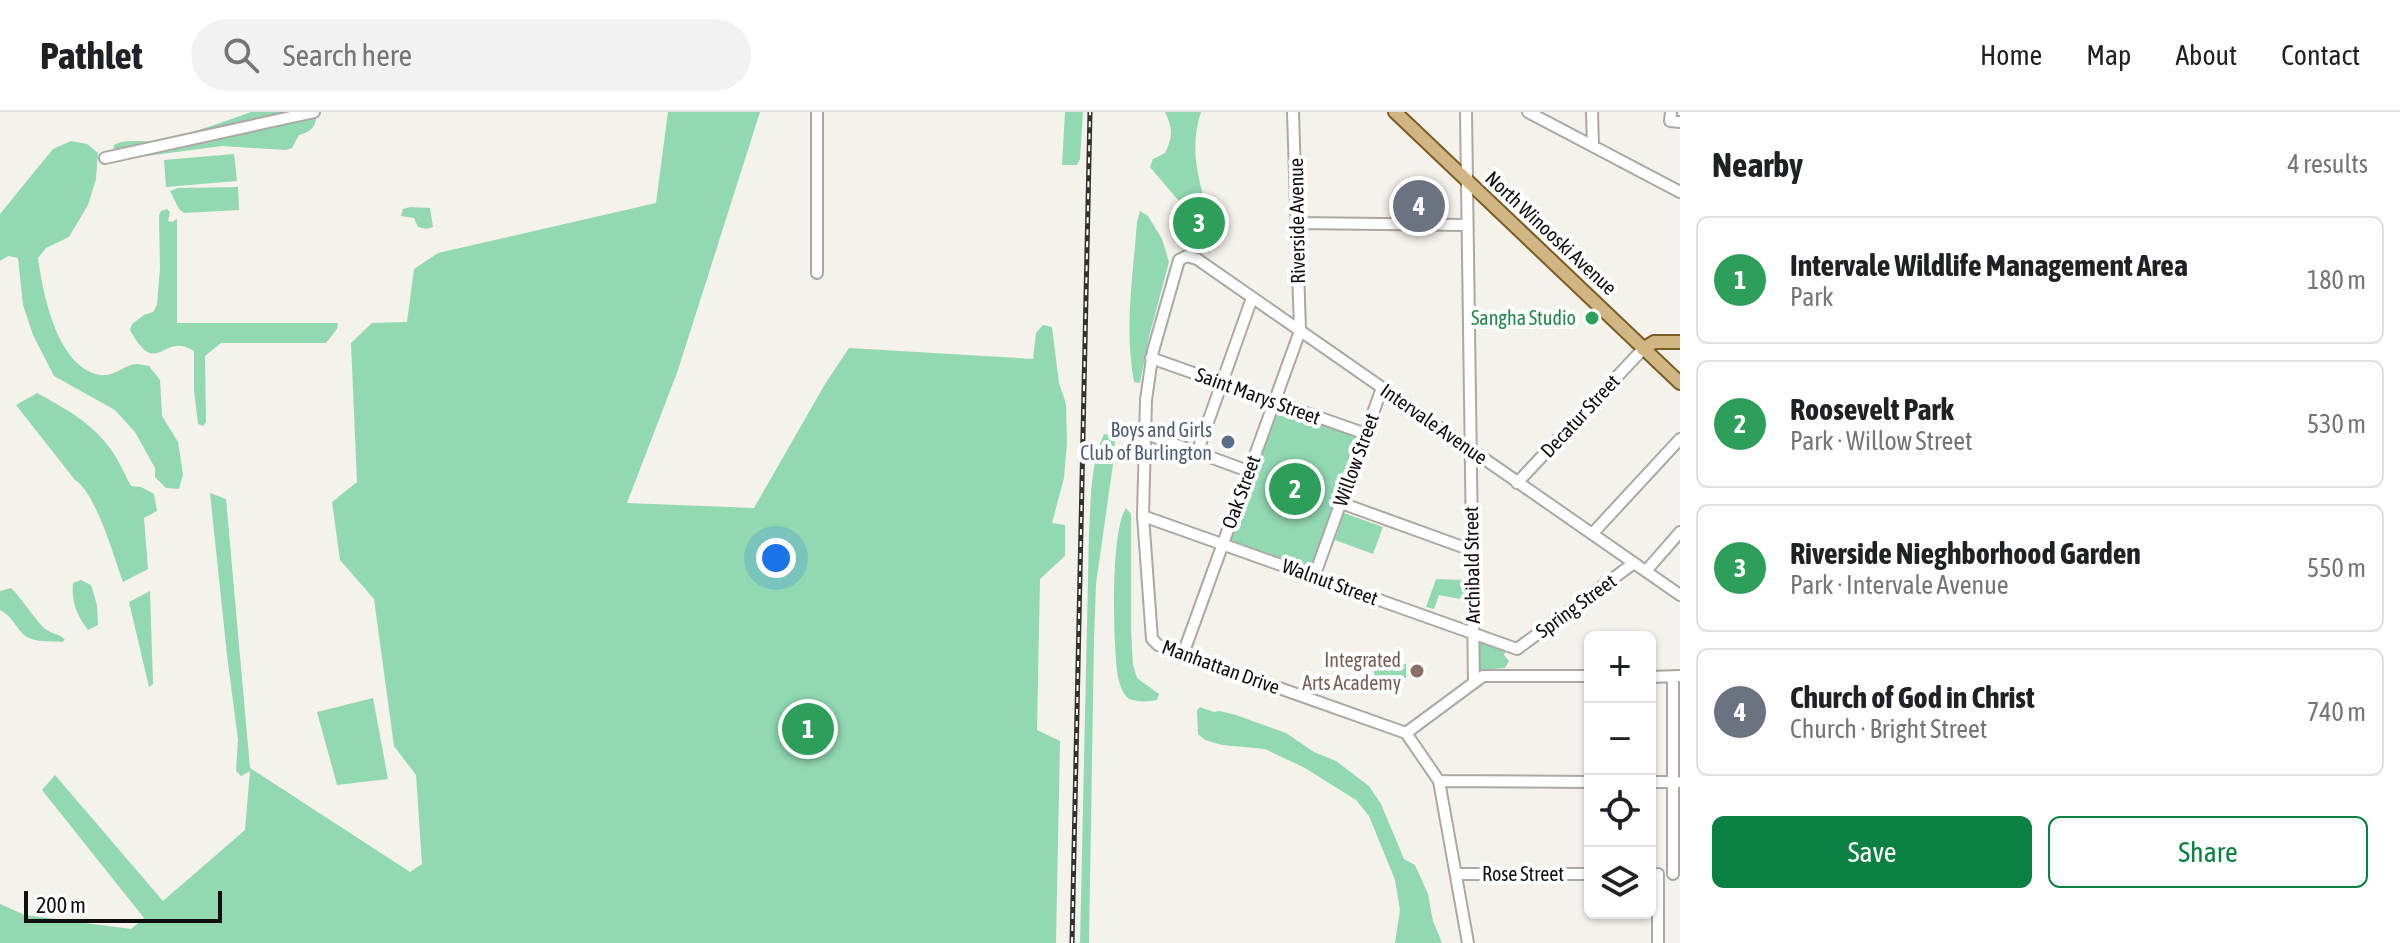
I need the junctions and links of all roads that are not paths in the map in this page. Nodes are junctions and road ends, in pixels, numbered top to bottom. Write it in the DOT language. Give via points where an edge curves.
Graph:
graph roads {
  1 [pos="314,112"];
  2 [pos="817,112"];
  3 [pos="1293,112"];
  4 [pos="1395,112"];
  5 [pos="1466,112"];
  6 [pos="1528,112"];
  7 [pos="1592,112"];
  8 [pos="1593,146"];
  9 [pos="105,158"];
  10 [pos="1467,180"];
  11 [pos="1680,192"];
  12 [pos="1297,223"];
  13 [pos="1467,225"];
  14 [pos="1187,256"];
  15 [pos="817,273"];
  16 [pos="1252,298"];
  17 [pos="1300,331"];
  18 [pos="1680,342"];
  19 [pos="1643,349"];
  20 [pos="1151,358"];
  21 [pos="1222,382"];
  22 [pos="1680,383"];
  23 [pos="1382,388"];
  24 [pos="1274,401"];
  25 [pos="1144,433"];
  26 [pos="1366,434"];
  27 [pos="1680,439"];
  28 [pos="1471,451"];
  29 [pos="1197,453"];
  30 [pos="1248,471"];
  31 [pos="1517,483"];
  32 [pos="1341,503"];
  33 [pos="1143,516"];
  34 [pos="1680,532"];
  35 [pos="1592,534"];
  36 [pos="1222,544"];
  37 [pos="1471,550"];
  38 [pos="1634,563"];
  39 [pos="1646,571"];
  40 [pos="1314,577"];
  41 [pos="1680,595"];
  42 [pos="1473,633"];
  43 [pos="1517,649"];
  44 [pos="1183,654"];
  45 [pos="1584,676"];
  46 [pos="1676,676"];
  47 [pos="1656,677"];
  48 [pos="1478,680"];
  49 [pos="1406,733"];
  50 [pos="1439,781"];
  51 [pos="1584,782"];
  52 [pos="1656,782"];
  53 [pos="1677,782"];
  54 [pos="1456,874"];
  55 [pos="1584,874"];
  56 [pos="1676,874"];
  57 [pos="1656,908"];
  58 [pos="1468,943"];
  59 [pos="1658,943"];
  1 -- 9 [label="street"];
  2 -- 15 [label="street"];
  3 -- 12 [label="street, Riverside Avenue"];
  4 -- 10 [label="main road, North Winooski Avenue"];
  5 -- 10 [label="street, Archibald Street"];
  6 -- 8 [label="street"];
  7 -- 8 [label="street"];
  8 -- 11 [label="street"];
  10 -- 13 [label="street, Archibald Street"];
  10 -- 19 [label="main road, North Winooski Avenue"];
  12 -- 13 [label="street"];
  12 -- 17 [label="street, Riverside Avenue"];
  13 -- 28 [label="street, Archibald Street"];
  14 -- 16 [label="street, Intervale Avenue"];
  14 -- 20 [label="street, Manhattan Drive" via="1176,266"];
  16 -- 17 [label="street, Intervale Avenue"];
  16 -- 21 [label="street"];
  17 -- 23 [label="street, Intervale Avenue"];
  17 -- 24 [label="street, Oak Street"];
  18 -- 19 [label="main road" via="1654,342"];
  19 -- 22 [label="main road, North Winooski Avenue"];
  19 -- 31 [label="street, Decatur Street"];
  20 -- 21 [label="street, Saint Marys Street"];
  20 -- 25 [label="street, Manhattan Drive"];
  21 -- 24 [label="street, Saint Marys Street"];
  21 -- 29 [label="street"];
  23 -- 26 [label="street, Willow Street"];
  23 -- 28 [label="street, Intervale Avenue"];
  24 -- 26 [label="street, Saint Marys Street"];
  24 -- 30 [label="street, Oak Street"];
  25 -- 29 [label="street"];
  25 -- 33 [label="street, Manhattan Drive"];
  26 -- 32 [label="street, Willow Street"];
  27 -- 35 [label="street"];
  28 -- 31 [label="street, Intervale Avenue"];
  28 -- 37 [label="street, Archibald Street"];
  29 -- 30 [label="street"];
  30 -- 36 [label="street, Oak Street"];
  31 -- 35 [label="street, Intervale Avenue"];
  32 -- 37 [label="street"];
  32 -- 40 [label="street, Willow Street"];
  33 -- 36 [label="street, Walnut Street"];
  33 -- 44 [label="street, Manhattan Drive" via="1151,636 1155,644"];
  34 -- 39 [label="street"];
  35 -- 38 [label="street, Intervale Avenue"];
  36 -- 40 [label="street, Walnut Street"];
  36 -- 44 [label="street, Oak Street"];
  37 -- 42 [label="street, Archibald Street"];
  38 -- 39 [label="street, Intervale Avenue"];
  38 -- 43 [label="street, Spring Street"];
  39 -- 41 [label="street, Intervale Avenue"];
  40 -- 42 [label="street, Walnut Street"];
  42 -- 43 [label="street, Walnut Street"];
  42 -- 48 [label="street, Archibald Street"];
  44 -- 49 [label="street, Manhattan Drive"];
  45 -- 48 [label="street"];
  46 -- 47 [label="street"];
  46 -- 53 [label="street"];
  48 -- 49 [label="street"];
  49 -- 50 [label="street"];
  50 -- 51 [label="street"];
  50 -- 54 [label="street"];
  52 -- 53 [label="street"];
  53 -- 56 [label="street"];
  54 -- 55 [label="street, Rose Street"];
  54 -- 58 [label="street"];
  57 -- 59 [label="street"];
}
